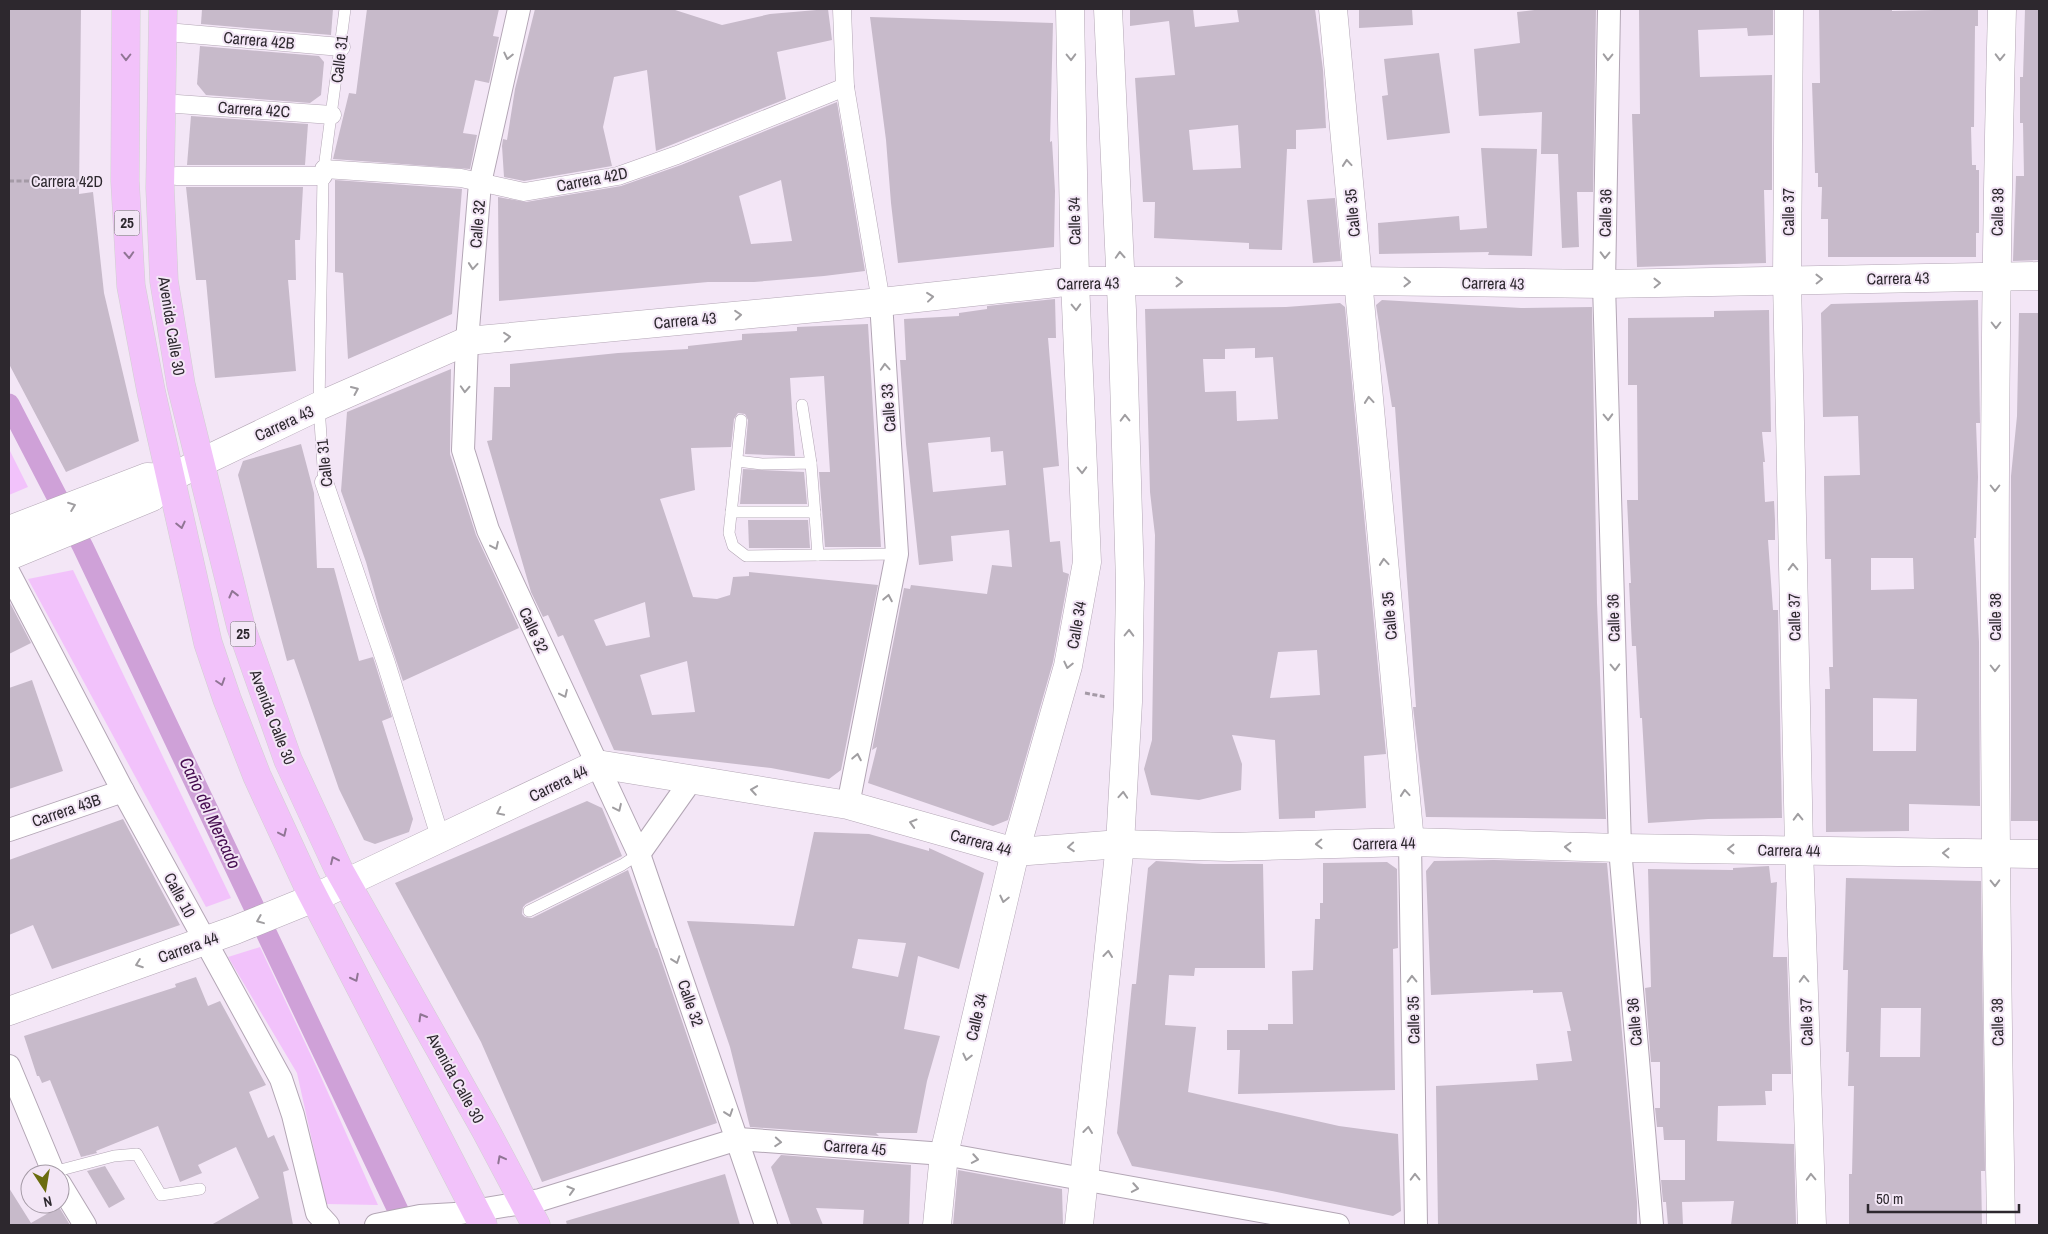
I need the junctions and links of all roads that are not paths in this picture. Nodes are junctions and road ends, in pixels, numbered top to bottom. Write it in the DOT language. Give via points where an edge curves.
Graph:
graph roads {
  1 [pos="126,9"];
  2 [pos="163,9"];
  3 [pos="345,9"];
  4 [pos="519,9"];
  5 [pos="842,9"];
  6 [pos="1070,9"];
  7 [pos="1108,9"];
  8 [pos="1333,9"];
  9 [pos="1608,9"];
  10 [pos="1789,9"];
  11 [pos="2002,9"];
  12 [pos="178,33"];
  13 [pos="341,47"];
  14 [pos="845,87"];
  15 [pos="177,104"];
  16 [pos="332,115"];
  17 [pos="323,173"];
  18 [pos="176,176"];
  19 [pos="480,183"];
  20 [pos="1996,276"];
  21 [pos="2039,276"];
  22 [pos="1787,280"];
  23 [pos="1075,281"];
  24 [pos="1358,281"];
  25 [pos="1122,282"];
  26 [pos="1604,284"];
  27 [pos="881,302"];
  28 [pos="468,341"];
  29 [pos="802,404"];
  30 [pos="319,406"];
  31 [pos="741,420"];
  32 [pos="737,461"];
  33 [pos="200,463"];
  34 [pos="811,463"];
  35 [pos="170,478"];
  36 [pos="324,482"];
  37 [pos="731,512"];
  38 [pos="815,512"];
  39 [pos="48,528"];
  40 [pos="9,530"];
  41 [pos="897,554"];
  42 [pos="818,555"];
  43 [pos="9,556"];
  44 [pos="9,573"];
  45 [pos="597,764"];
  46 [pos="692,780"];
  47 [pos="123,790"];
  48 [pos="848,805"];
  49 [pos="9,830"];
  50 [pos="441,840"];
  51 [pos="1410,842"];
  52 [pos="1120,844"];
  53 [pos="1620,848"];
  54 [pos="1799,850"];
  55 [pos="1015,852"];
  56 [pos="639,854"];
  57 [pos="1995,854"];
  58 [pos="2039,854"];
  59 [pos="346,884"];
  60 [pos="314,898"];
  61 [pos="529,910"];
  62 [pos="204,941"];
  63 [pos="9,1011"];
  64 [pos="9,1066"];
  65 [pos="738,1139"];
  66 [pos="944,1154"];
  67 [pos="50,1164"];
  68 [pos="70,1172"];
  69 [pos="1083,1179"];
  70 [pos="200,1189"];
  71 [pos="70,1200"];
  72 [pos="530,1214"];
  73 [pos="478,1218"];
  74 [pos="85,1225"];
  75 [pos="328,1225"];
  76 [pos="376,1225"];
  77 [pos="766,1225"];
  78 [pos="938,1225"];
  79 [pos="1080,1225"];
  80 [pos="1338,1225"];
  81 [pos="1416,1225"];
  82 [pos="1652,1225"];
  83 [pos="1812,1225"];
  84 [pos="2001,1225"];
  1 -- 35 [label="highway, Avenida Calle 30 / 25, one-way" via="125,182 130,286"];
  2 -- 33 [label="highway, Avenida Calle 30 / 25" via="160,188 164,281 181,385"];
  3 -- 13 [label="lane, Calle 31"];
  4 -- 19 [label="street, Calle 32, one-way"];
  5 -- 14 [label="street, Calle 33"];
  6 -- 23 [label="street, Calle 34, one-way"];
  25 -- 7 [label="street, one-way"];
  24 -- 8 [label="street, Calle 35, one-way"];
  9 -- 26 [label="street, Calle 36, one-way"];
  10 -- 22 [label="street, Calle 37"];
  11 -- 20 [label="street, Calle 38, one-way"];
  12 -- 13 [label="street, Carrera 42B"];
  13 -- 16 [label="lane, Calle 31"];
  14 -- 19 [label="street, Carrera 42D" via="618,176 524,192"];
  14 -- 27 [label="street, Calle 33"];
  15 -- 16 [label="street, Carrera 42C"];
  16 -- 17 [label="lane, Calle 31"];
  17 -- 18 [label="street, Carrera 42D"];
  17 -- 19 [label="street, Carrera 42D" via="461,178"];
  17 -- 30 [label="lane, Calle 31"];
  19 -- 28 [label="street, Calle 32, one-way"];
  20 -- 21 [label="street, Carrera 43"];
  22 -- 20 [label="street, Carrera 43, one-way"];
  20 -- 57 [label="street, Calle 38, one-way"];
  26 -- 22 [label="street, Carrera 43, one-way"];
  54 -- 22 [label="street, Calle 37, one-way"];
  23 -- 25 [label="street, Carrera 43"];
  27 -- 23 [label="street, Carrera 43, one-way"];
  23 -- 55 [label="street, Calle 34, one-way" via="1087,562 1062,688"];
  25 -- 24 [label="street, Carrera 43, one-way"];
  24 -- 26 [label="street, Carrera 43, one-way"];
  51 -- 24 [label="street, Calle 35, one-way"];
  52 -- 25 [label="street, one-way" via="1128,702 1130,583"];
  26 -- 53 [label="street, Calle 36, one-way"];
  28 -- 27 [label="street, Carrera 43, one-way"];
  41 -- 27 [label="street, Calle 33, one-way"];
  30 -- 28 [label="street, Carrera 43, one-way"];
  28 -- 45 [label="street, Calle 32, one-way" via="463,450 488,530"];
  29 -- 34 [label="lane"];
  30 -- 33 [label="street, Carrera 43"];
  30 -- 36 [label="lane, Calle 31"];
  31 -- 32 [label="lane"];
  32 -- 34 [label="lane"];
  32 -- 37 [label="lane"];
  33 -- 35 [label="street, Carrera 43"];
  59 -- 33 [label="highway, Avenida Calle 30 / 25, one-way" via="288,760 259,682 241,627"];
  34 -- 38 [label="lane"];
  39 -- 35 [label="street, Carrera 43, one-way" via="107,505 152,497"];
  35 -- 60 [label="highway, Avenida Calle 30 / 25, one-way" via="208,643 227,699 257,776"];
  36 -- 50 [label="street, Calle 31" via="386,663"];
  37 -- 38 [label="lane"];
  37 -- 42 [label="lane" via="729,533 733,546 746,556"];
  38 -- 42 [label="lane"];
  39 -- 40 [label="street, Carrera 43"];
  39 -- 43 [label="street, Carrera 43"];
  41 -- 42 [label="lane"];
  48 -- 41 [label="street, Calle 33, one-way"];
  44 -- 47 [label="street, Calle 10"];
  45 -- 46 [label="street, Carrera 44"];
  45 -- 50 [label="street, Carrera 44, one-way"];
  45 -- 56 [label="street, Calle 32, one-way"];
  48 -- 46 [label="street, Carrera 44, one-way"];
  46 -- 56 [label="street"];
  47 -- 49 [label="street, Carrera 43B"];
  47 -- 62 [label="street, Calle 10"];
  55 -- 48 [label="street, Carrera 44, one-way"];
  50 -- 59 [label="street, Carrera 44"];
  51 -- 52 [label="street, Carrera 44, one-way" via="1229,847"];
  53 -- 51 [label="street, Carrera 44, one-way"];
  81 -- 51 [label="street, Calle 35, one-way"];
  52 -- 55 [label="street, Carrera 44, one-way"];
  69 -- 52 [label="street, one-way"];
  54 -- 53 [label="street, Carrera 44, one-way"];
  53 -- 82 [label="street, Calle 36"];
  57 -- 54 [label="street, Carrera 44, one-way"];
  83 -- 54 [label="street, Calle 37, one-way"];
  55 -- 66 [label="street, Calle 34, one-way"];
  56 -- 61 [label="lane"];
  56 -- 65 [label="street, Calle 32, one-way"];
  57 -- 58 [label="street, Carrera 44"];
  57 -- 84 [label="street, Calle 38, one-way"];
  59 -- 60 [label="street, Carrera 44"];
  72 -- 59 [label="highway, Avenida Calle 30 / 25, one-way"];
  60 -- 62 [label="street, Carrera 44, one-way"];
  60 -- 73 [label="highway, Avenida Calle 30 / 25, one-way"];
  62 -- 63 [label="street, Carrera 44, one-way"];
  62 -- 75 [label="street, Calle 10" via="281,1079 317,1213"];
  64 -- 67 [label="street"];
  65 -- 66 [label="street, Carrera 45, one-way"];
  72 -- 65 [label="street, Carrera 45, one-way" via="540,1200"];
  65 -- 77 [label="street, Calle 32"];
  66 -- 69 [label="street, Carrera 45, one-way"];
  66 -- 78 [label="street, Calle 34"];
  68 -- 70 [label="lane" via="114,1156 137,1154 161,1195"];
  69 -- 79 [label="street"];
  69 -- 80 [label="street, Carrera 45, one-way"];
  71 -- 74 [label="street"];
  72 -- 73 [label="street, Carrera 45"];
  73 -- 76 [label="street, Carrera 45" via="420,1216"];
}
